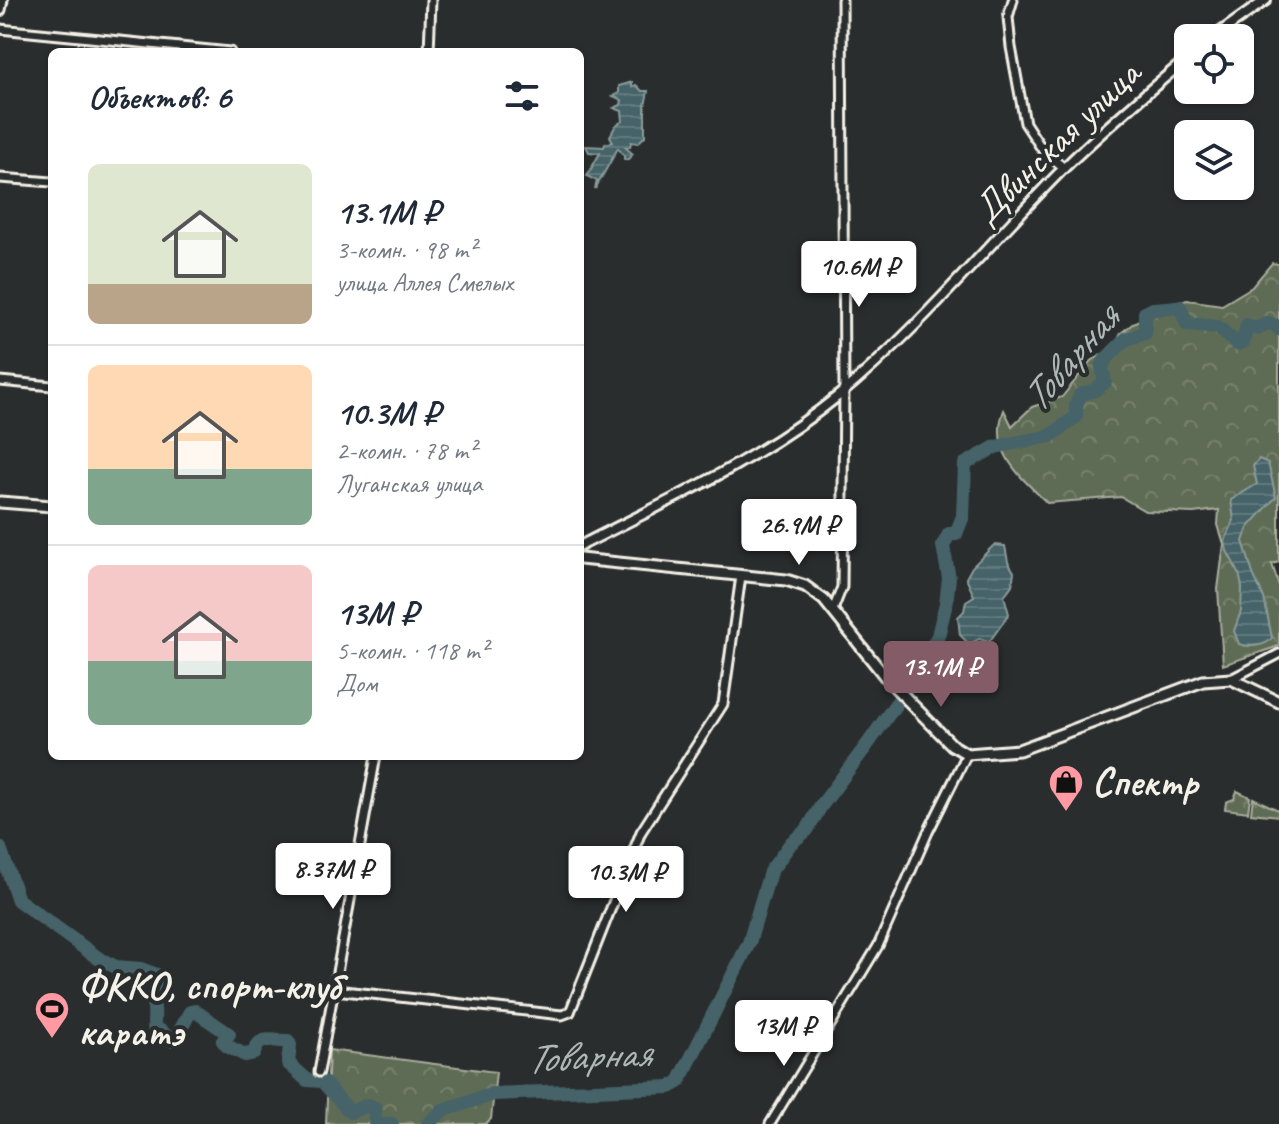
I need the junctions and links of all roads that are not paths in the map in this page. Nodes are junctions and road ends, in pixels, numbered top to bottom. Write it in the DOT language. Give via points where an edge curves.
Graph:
graph roads {
  1 [pos="2,0"];
  2 [pos="431,0"];
  3 [pos="842,0"];
  4 [pos="1013,0"];
  5 [pos="1266,0"];
  6 [pos="0,10"];
  7 [pos="1232,24"];
  8 [pos="0,29"];
  9 [pos="190,48"];
  10 [pos="429,48"];
  11 [pos="1174,70"];
  12 [pos="1064,168"];
  13 [pos="0,178"];
  14 [pos="48,182"];
  15 [pos="0,381"];
  16 [pos="48,386"];
  17 [pos="844,390"];
  18 [pos="0,502"];
  19 [pos="48,506"];
  20 [pos="584,544"];
  21 [pos="584,559"];
  22 [pos="741,576"];
  23 [pos="833,610"];
  24 [pos="1279,654"];
  25 [pos="1231,679"];
  26 [pos="1279,702"];
  27 [pos="967,754"];
  28 [pos="375,760"];
  29 [pos="335,990"];
  30 [pos="319,1072"];
  31 [pos="770,1124"];
  1 -- 6 [label="main road"];
  2 -- 10 [label="street"];
  3 -- 17 [label="street"];
  4 -- 12 [label="street" via="1008,17 1025,123 1042,149"];
  5 -- 7 [label="street"];
  8 -- 9 [label="street"];
  11 -- 12 [label="street, Двинская улица"];
  12 -- 17 [label="street, Двинская улица" via="921,319"];
  13 -- 14 [label="street"];
  15 -- 16 [label="street"];
  17 -- 20 [label="street, Двинская улица" via="760,450"];
  17 -- 23 [label="street" via="842,587"];
  18 -- 19 [label="main road"];
  21 -- 22 [label="main road"];
  22 -- 23 [label="main road" via="805,586"];
  22 -- 29 [label="street" via="723,704 641,832 570,1012"];
  23 -- 27 [label="main road" via="902,693"];
  24 -- 25 [label="street"];
  25 -- 26 [label="main road"];
  25 -- 27 [label="main road" via="1195,683 1019,750"];
  27 -- 31 [label="street" via="878,946"];
  28 -- 29 [label="street"];
  29 -- 30 [label="street"];
}
